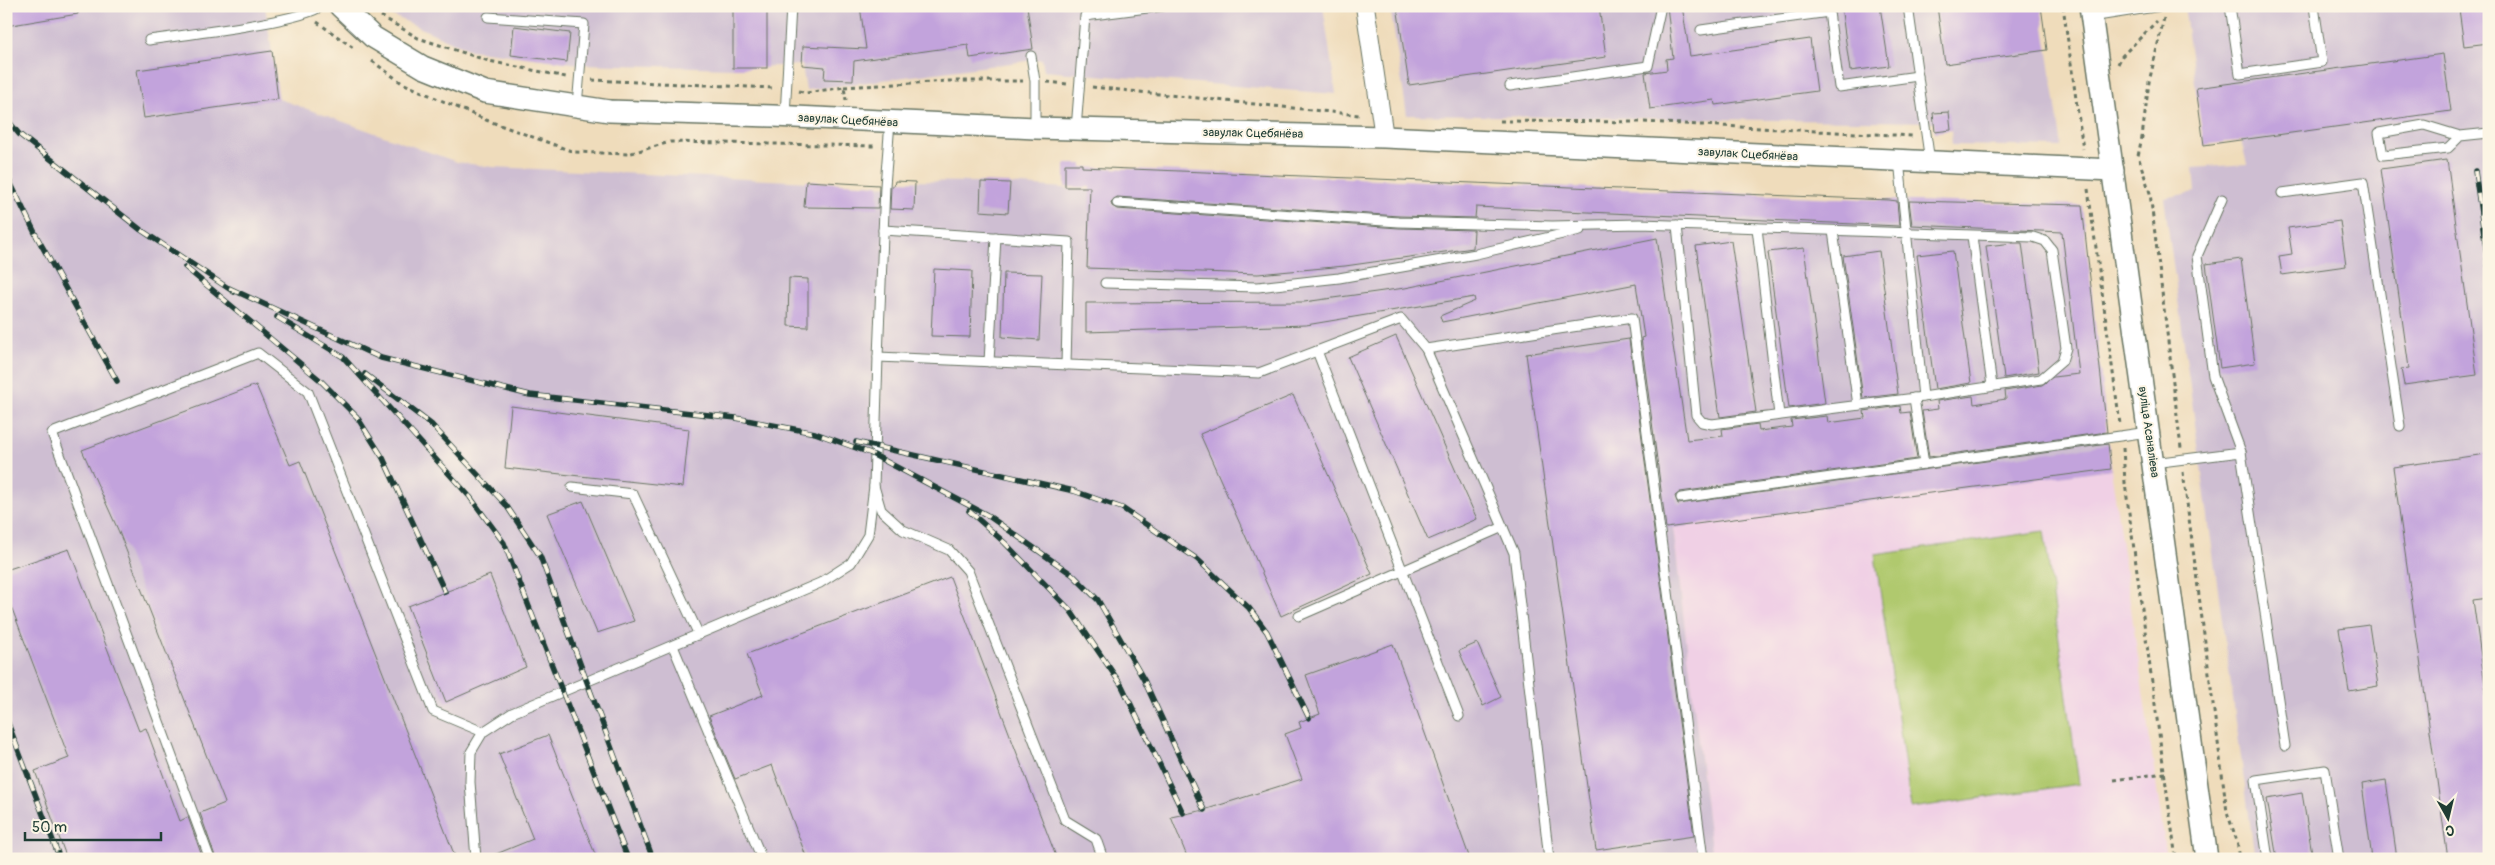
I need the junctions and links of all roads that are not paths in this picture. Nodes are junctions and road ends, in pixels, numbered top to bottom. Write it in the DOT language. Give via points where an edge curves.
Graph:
graph roads {
  1 [pos="321,6"];
  2 [pos="340,6"];
  3 [pos="791,6"];
  4 [pos="1163,6"];
  5 [pos="1365,6"];
  6 [pos="1660,6"];
  7 [pos="1908,6"];
  8 [pos="2161,6"];
  9 [pos="2230,6"];
  10 [pos="2314,6"];
  11 [pos="2090,11"];
  12 [pos="488,17"];
  13 [pos="1701,30"];
  14 [pos="149,40"];
  15 [pos="1031,56"];
  16 [pos="1918,76"];
  17 [pos="1510,86"];
  18 [pos="577,106"];
  19 [pos="785,117"];
  20 [pos="890,122"];
  21 [pos="1383,127"];
  22 [pos="1035,128"];
  23 [pos="1076,129"];
  24 [pos="2489,133"];
  25 [pos="2460,136"];
  26 [pos="1899,160"];
  27 [pos="1930,162"];
  28 [pos="2113,170"];
  29 [pos="2282,193"];
  30 [pos="2222,199"];
  31 [pos="1117,203"];
  32 [pos="1676,225"];
  33 [pos="1595,226"];
  34 [pos="1757,228"];
  35 [pos="883,230"];
  36 [pos="1833,231"];
  37 [pos="1907,233"];
  38 [pos="1972,236"];
  39 [pos="996,237"];
  40 [pos="1105,284"];
  41 [pos="1426,350"];
  42 [pos="1317,351"];
  43 [pos="878,358"];
  44 [pos="989,362"];
  45 [pos="1066,365"];
  46 [pos="1992,386"];
  47 [pos="1919,397"];
  48 [pos="1858,405"];
  49 [pos="1779,415"];
  50 [pos="2400,426"];
  51 [pos="2149,432"];
  52 [pos="2241,452"];
  53 [pos="2153,463"];
  54 [pos="1924,464"];
  55 [pos="874,486"];
  56 [pos="572,487"];
  57 [pos="1681,498"];
  58 [pos="1503,527"];
  59 [pos="1401,572"];
  60 [pos="1298,616"];
  61 [pos="699,635"];
  62 [pos="673,646"];
  63 [pos="1459,716"];
  64 [pos="483,732"];
  65 [pos="2285,746"];
  66 [pos="210,859"];
  67 [pos="476,859"];
  68 [pos="762,859"];
  69 [pos="1103,859"];
  70 [pos="1550,859"];
  71 [pos="1703,859"];
  72 [pos="2207,859"];
  73 [pos="2268,859"];
  74 [pos="2339,859"];
  1 -- 14 [label="lane" via="306,13 267,21"];
  2 -- 18 [label="street, завулак Сцебянёва" via="373,37 423,67 484,92"];
  3 -- 19 [label="lane"];
  4 -- 23 [label="lane" via="1085,16"];
  5 -- 21 [label="street"];
  6 -- 17 [label="lane" via="1648,66"];
  7 -- 16 [label="lane"];
  8 -- 11 [label="lane"];
  9 -- 10 [label="lane" via="2240,74 2322,62"];
  11 -- 28 [label="street, вуліца Асаналіева"];
  12 -- 18 [label="lane" via="584,24"];
  13 -- 16 [label="lane" via="1829,12 1839,87"];
  15 -- 22 [label="lane" via="1035,81"];
  16 -- 27 [label="lane"];
  18 -- 19 [label="street, завулак Сцебянёва" via="609,111"];
  19 -- 20 [label="street, завулак Сцебянёва"];
  20 -- 22 [label="street, завулак Сцебянёва"];
  20 -- 35 [label="lane"];
  21 -- 23 [label="street, завулак Сцебянёва"];
  21 -- 26 [label="street, завулак Сцебянёва"];
  22 -- 23 [label="street, завулак Сцебянёва"];
  24 -- 25 [label="lane"];
  25 -- 25 [label="lane" via="2424,124 2379,133 2383,155 2448,148"];
  26 -- 27 [label="street, завулак Сцебянёва"];
  26 -- 37 [label="lane"];
  27 -- 28 [label="street, завулак Сцебянёва"];
  28 -- 51 [label="street, вуліца Асаналіева"];
  29 -- 50 [label="lane" via="2364,182"];
  30 -- 52 [label="lane" via="2197,256 2213,376"];
  31 -- 33 [label="lane" via="1399,222"];
  32 -- 33 [label="lane"];
  32 -- 34 [label="lane"];
  32 -- 49 [label="lane" via="1696,415 1702,422 1712,424"];
  33 -- 40 [label="lane" via="1476,254 1338,278 1258,287"];
  34 -- 36 [label="lane"];
  34 -- 49 [label="lane"];
  35 -- 39 [label="lane"];
  35 -- 43 [label="lane"];
  36 -- 37 [label="lane"];
  36 -- 48 [label="lane"];
  37 -- 38 [label="lane"];
  37 -- 47 [label="lane"];
  38 -- 46 [label="lane"];
  38 -- 46 [label="lane" via="2045,241 2052,250 2066,348 2062,361 2041,379"];
  39 -- 44 [label="lane"];
  39 -- 45 [label="lane" via="1069,242"];
  41 -- 42 [label="lane" via="1401,319"];
  41 -- 58 [label="lane"];
  41 -- 71 [label="lane" via="1632,318"];
  42 -- 45 [label="lane" via="1259,373"];
  42 -- 59 [label="lane"];
  43 -- 44 [label="lane"];
  43 -- 55 [label="lane"];
  44 -- 45 [label="lane"];
  46 -- 47 [label="lane"];
  47 -- 48 [label="lane"];
  47 -- 54 [label="lane"];
  48 -- 49 [label="lane"];
  51 -- 53 [label="street, вуліца Асаналіева"];
  51 -- 54 [label="lane"];
  52 -- 53 [label="lane"];
  52 -- 65 [label="lane"];
  53 -- 72 [label="street, вуліца Асаналіева"];
  54 -- 57 [label="lane"];
  55 -- 61 [label="lane" via="868,535 851,563 820,583"];
  55 -- 69 [label="lane" via="881,510 888,517 903,530 949,550 968,571 1065,820 1096,839"];
  56 -- 61 [label="lane" via="633,494"];
  58 -- 59 [label="lane"];
  58 -- 70 [label="lane" via="1514,553"];
  59 -- 60 [label="lane"];
  59 -- 63 [label="lane"];
  61 -- 62 [label="lane"];
  62 -- 64 [label="lane" via="512,713"];
  62 -- 68 [label="lane"];
  64 -- 66 [label="lane" via="433,712 308,392 258,353 52,433"];
  64 -- 67 [label="lane" via="472,752 470,782"];
  73 -- 74 [label="lane" via="2256,780 2325,770"];
}
